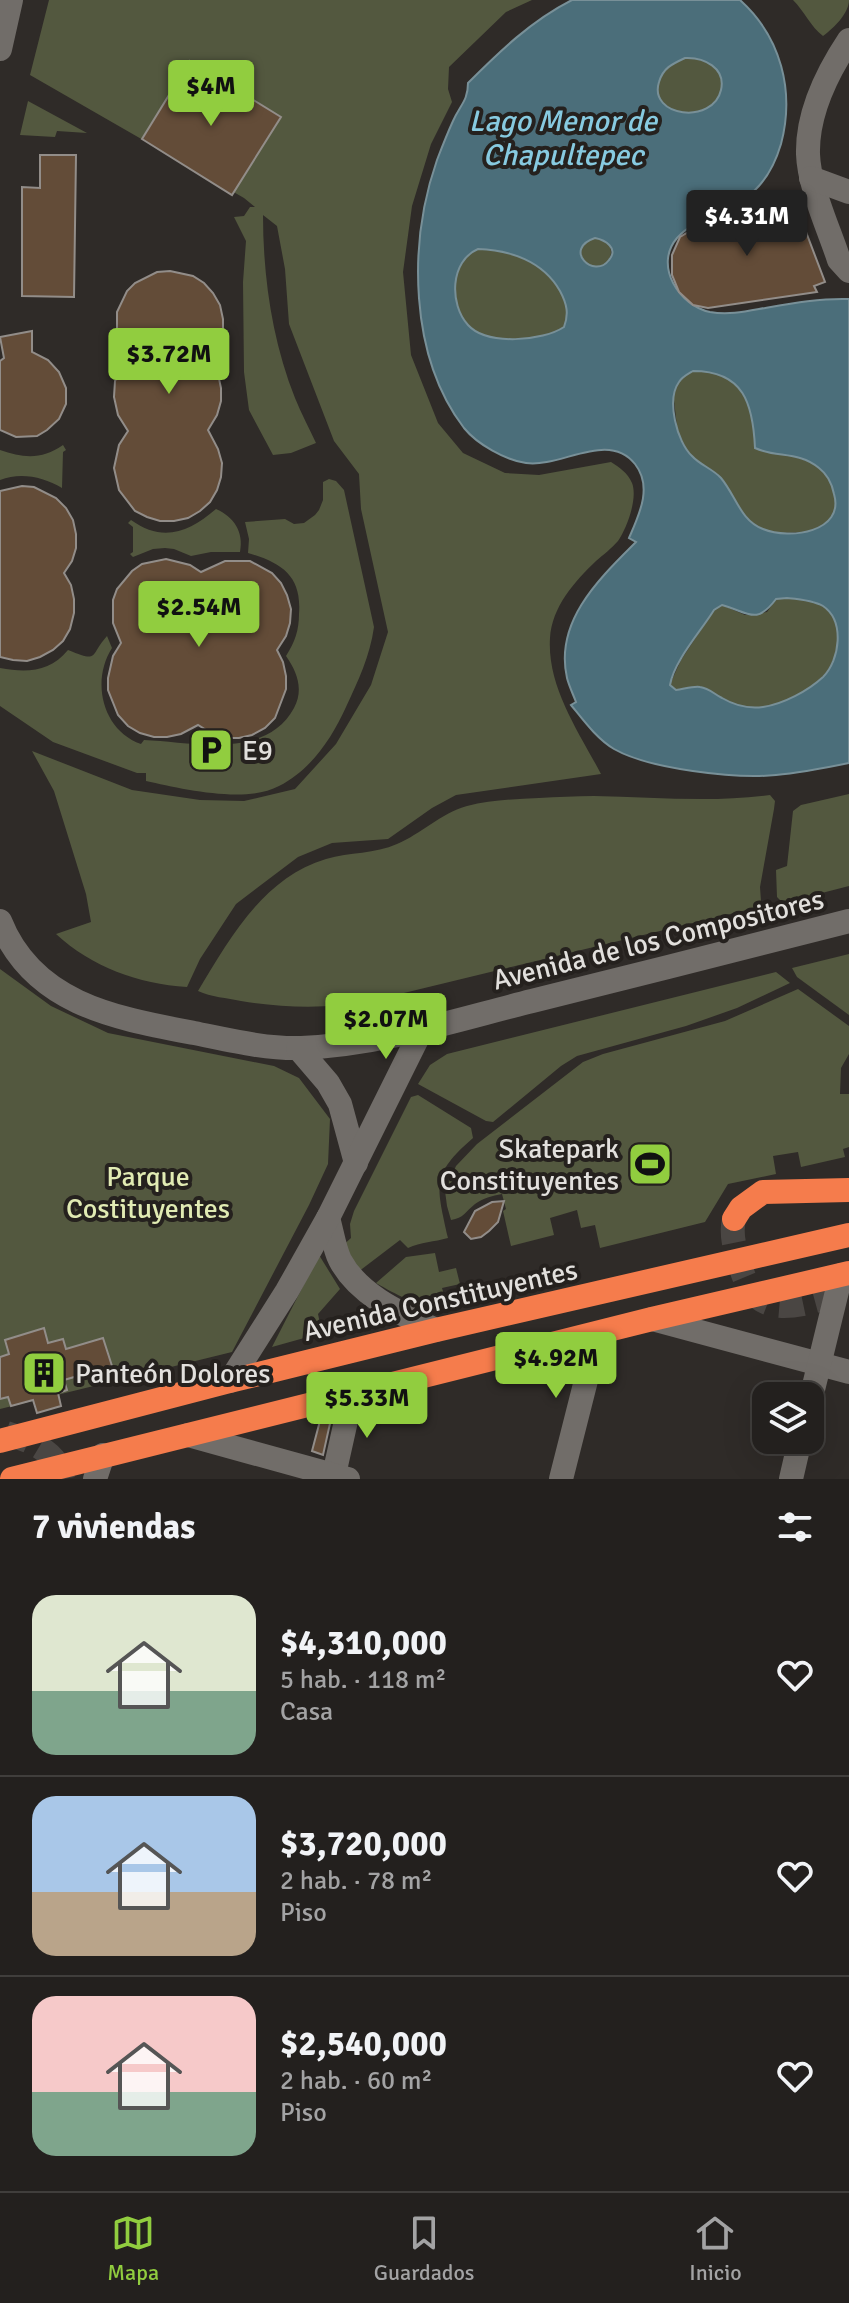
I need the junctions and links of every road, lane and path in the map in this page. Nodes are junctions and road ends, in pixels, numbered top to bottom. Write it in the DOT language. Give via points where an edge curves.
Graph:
graph roads {
  1 [pos="11,0"];
  2 [pos="849,40"];
  3 [pos="0,49"];
  4 [pos="811,178"];
  5 [pos="849,192"];
  6 [pos="849,271"];
  7 [pos="0,921"];
  8 [pos="849,921"];
  9 [pos="422,1029"];
  10 [pos="298,1048"];
  11 [pos="356,1163"];
  12 [pos="849,1190"];
  13 [pos="328,1218"];
  14 [pos="734,1219"];
  15 [pos="849,1235"];
  16 [pos="845,1274"];
  17 [pos="652,1319"];
  18 [pos="436,1330"];
  19 [pos="598,1333"];
  20 [pos="819,1364"];
  21 [pos="849,1372"];
  22 [pos="230,1381"];
  23 [pos="815,1382"];
  24 [pos="352,1394"];
  25 [pos="188,1435"];
  26 [pos="0,1441"];
  27 [pos="797,1454"];
  28 [pos="103,1455"];
  29 [pos="42,1475"];
  30 [pos="339,1478"];
  31 [pos="12,1479"];
  32 [pos="95,1479"];
  33 [pos="561,1479"];
  34 [pos="791,1479"];
  1 -- 3 [label="street"];
  2 -- 4 [label="street" via="827,77 812,121"];
  4 -- 5 [label="street"];
  4 -- 6 [label="street" via="839,260"];
  7 -- 10 [label="street, Avenida de los Compositores" via="27,966 85,1007 245,1044"];
  8 -- 9 [label="street, Avenida de los Compositores"];
  9 -- 10 [label="street, Avenida de los Compositores"];
  9 -- 11 [label="street"];
  10 -- 11 [label="street" via="340,1104"];
  11 -- 13 [label="street"];
  12 -- 14 [label="highway" via="763,1192"];
  13 -- 18 [label="street" via="340,1259 357,1283"];
  13 -- 22 [label="street"];
  15 -- 18 [label="highway, Avenida Constituyentes"];
  16 -- 17 [label="highway"];
  16 -- 20 [label="street"];
  17 -- 19 [label="highway"];
  17 -- 20 [label="street"];
  18 -- 22 [label="highway, Avenida Constituyentes"];
  19 -- 24 [label="highway"];
  19 -- 33 [label="street"];
  20 -- 21 [label="street"];
  20 -- 23 [label="street"];
  22 -- 26 [label="highway, Avenida Constituyentes"];
  24 -- 25 [label="highway"];
  24 -- 30 [label="street"];
  25 -- 28 [label="highway"];
  25 -- 30 [label="street"];
  27 -- 34 [label="street"];
  28 -- 29 [label="highway"];
  28 -- 32 [label="street"];
  29 -- 31 [label="highway"];
}
